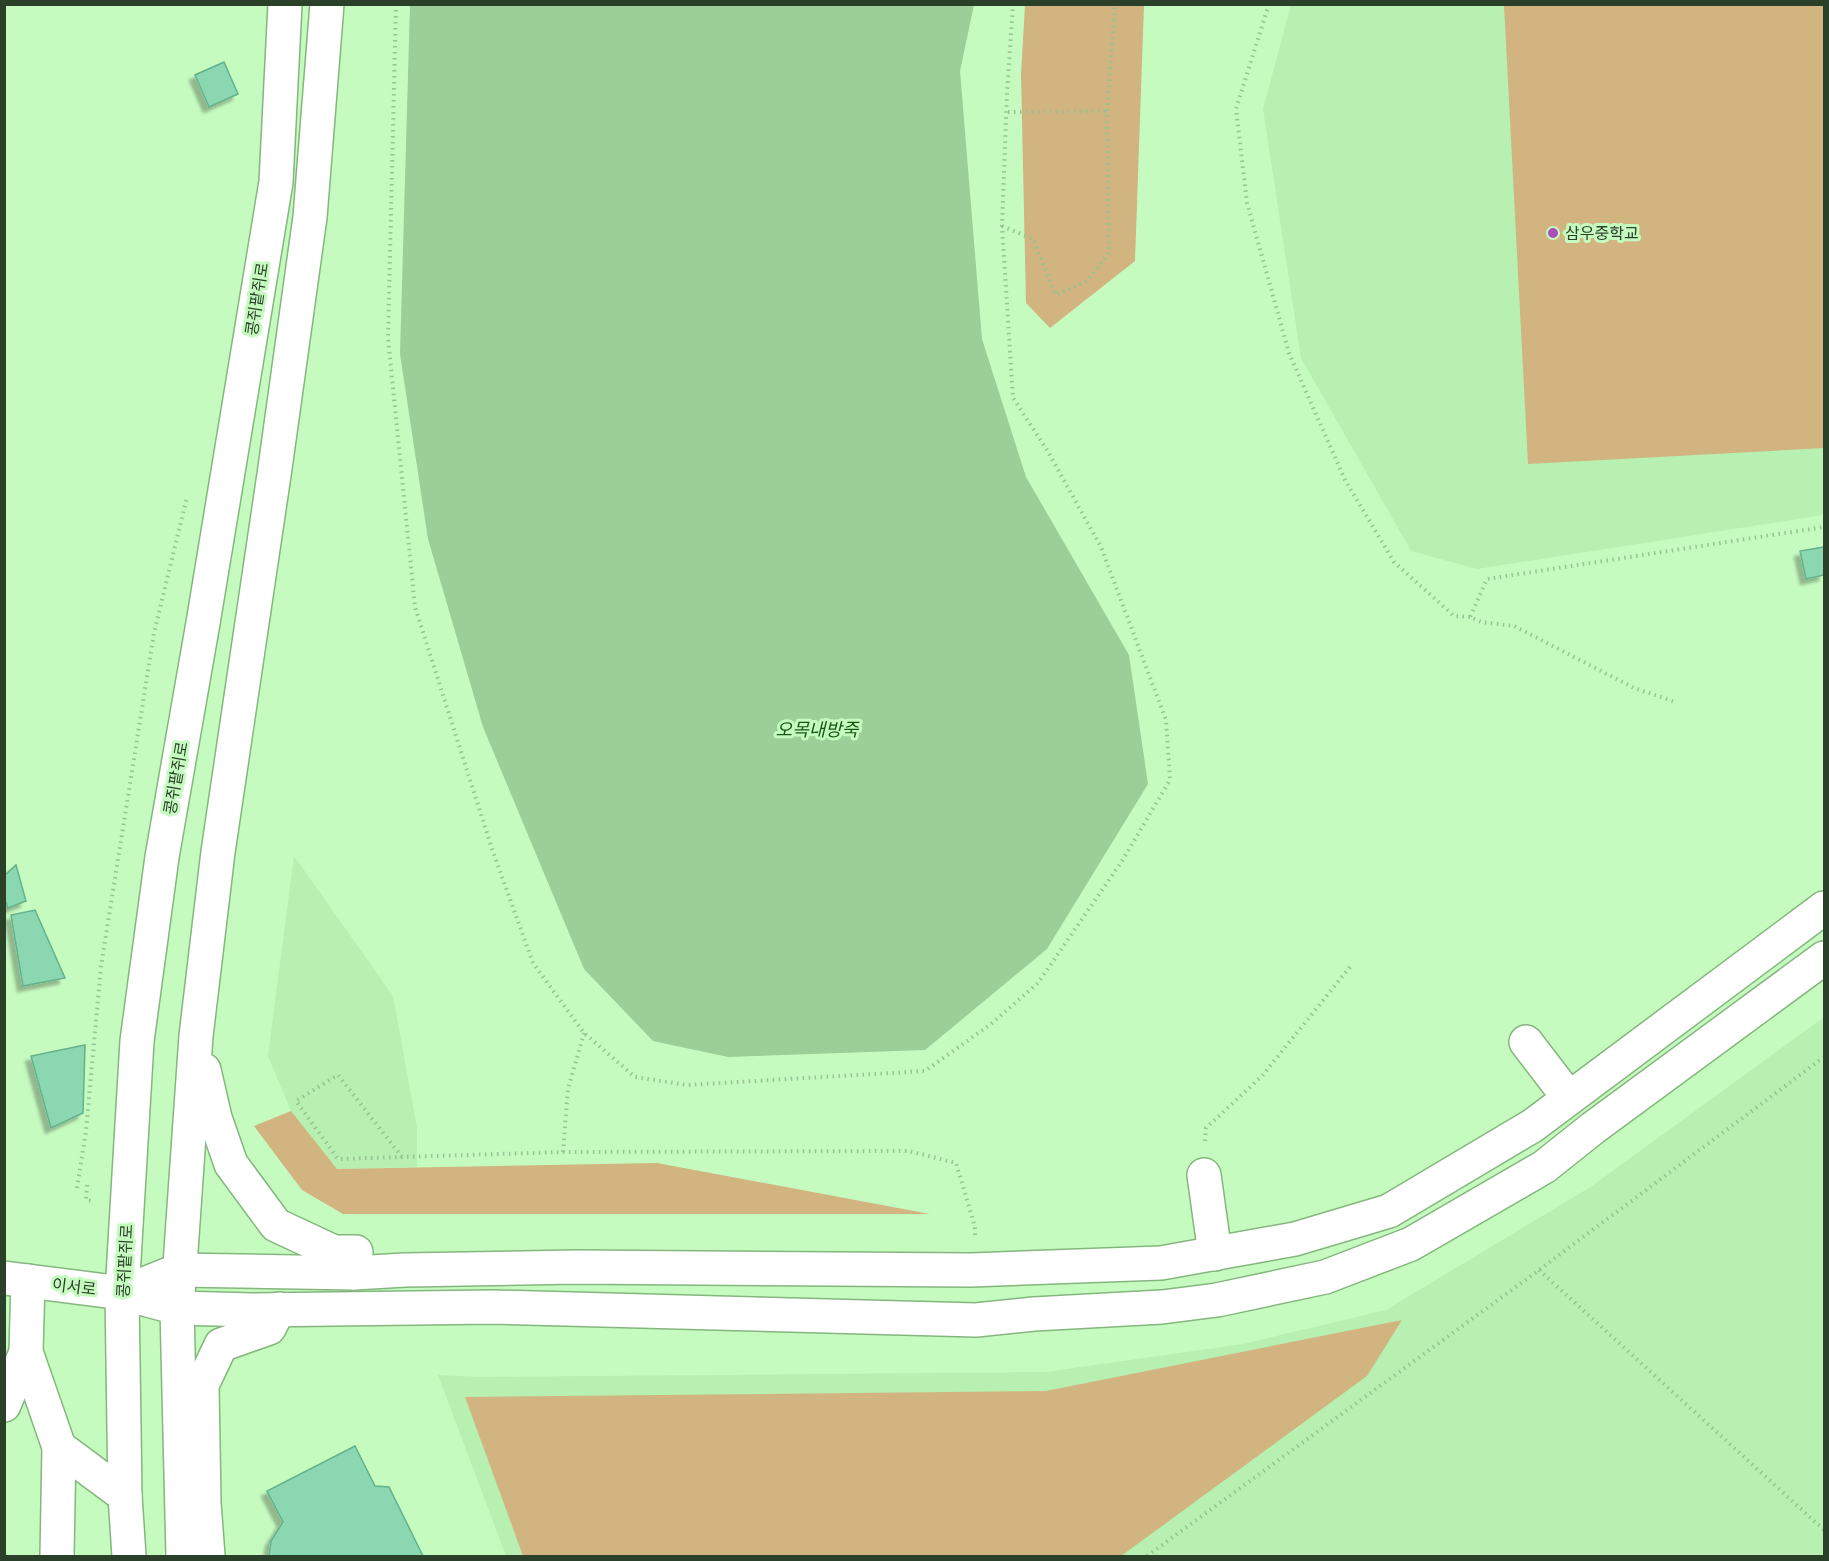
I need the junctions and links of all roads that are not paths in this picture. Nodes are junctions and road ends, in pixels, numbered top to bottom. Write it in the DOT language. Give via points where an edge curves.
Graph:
graph roads {
  1 [pos="285,4"];
  2 [pos="327,4"];
  3 [pos="1824,908"];
  4 [pos="1824,958"];
  5 [pos="196,1036"];
  6 [pos="1526,1042"];
  7 [pos="1569,1098"];
  8 [pos="1204,1175"];
  9 [pos="1215,1254"];
  10 [pos="178,1270"];
  11 [pos="893,1270"];
  12 [pos="354,1273"];
  13 [pos="16,1280"];
  14 [pos="122,1293"];
  15 [pos="177,1308"];
  16 [pos="279,1308"];
  17 [pos="893,1319"];
  18 [pos="26,1352"];
  19 [pos="4,1405"];
  20 [pos="59,1447"];
  21 [pos="125,1496"];
  22 [pos="57,1557"];
  23 [pos="129,1557"];
  24 [pos="183,1557"];
  25 [pos="208,1557"];
  1 -- 14 [label="street, 콩쥐팥쥐로" via="276,182 162,857 137,1041"];
  2 -- 5 [label="street" via="310,217"];
  3 -- 7 [label="street"];
  4 -- 17 [label="street, 이서로" via="1544,1167 1411,1244 1325,1277 1217,1300 976,1320"];
  5 -- 10 [label="street"];
  5 -- 12 [label="street" via="214,1118 231,1164 276,1225 334,1252 356,1252"];
  6 -- 7 [label="street"];
  7 -- 9 [label="street" via="1532,1126 1389,1211 1295,1239"];
  8 -- 9 [label="street"];
  9 -- 11 [label="street" via="1161,1263"];
  10 -- 12 [label="street"];
  10 -- 14 [label="street"];
  10 -- 15 [label="street"];
  11 -- 12 [label="street" via="576,1267"];
  11 -- 17 [label="street"];
  13 -- 14 [label="street, 이서로"];
  13 -- 18 [label="street"];
  14 -- 15 [label="street, 이서로"];
  14 -- 21 [label="street, 콩쥐팥쥐로"];
  15 -- 16 [label="street, 이서로"];
  15 -- 24 [label="street"];
  16 -- 17 [label="street, 이서로" via="494,1307"];
  16 -- 25 [label="street" via="269,1328 221,1345 202,1385"];
  18 -- 19 [label="street"];
  18 -- 20 [label="street"];
  20 -- 21 [label="street"];
  20 -- 22 [label="street"];
  21 -- 23 [label="street, 콩쥐팥쥐로"];
}
